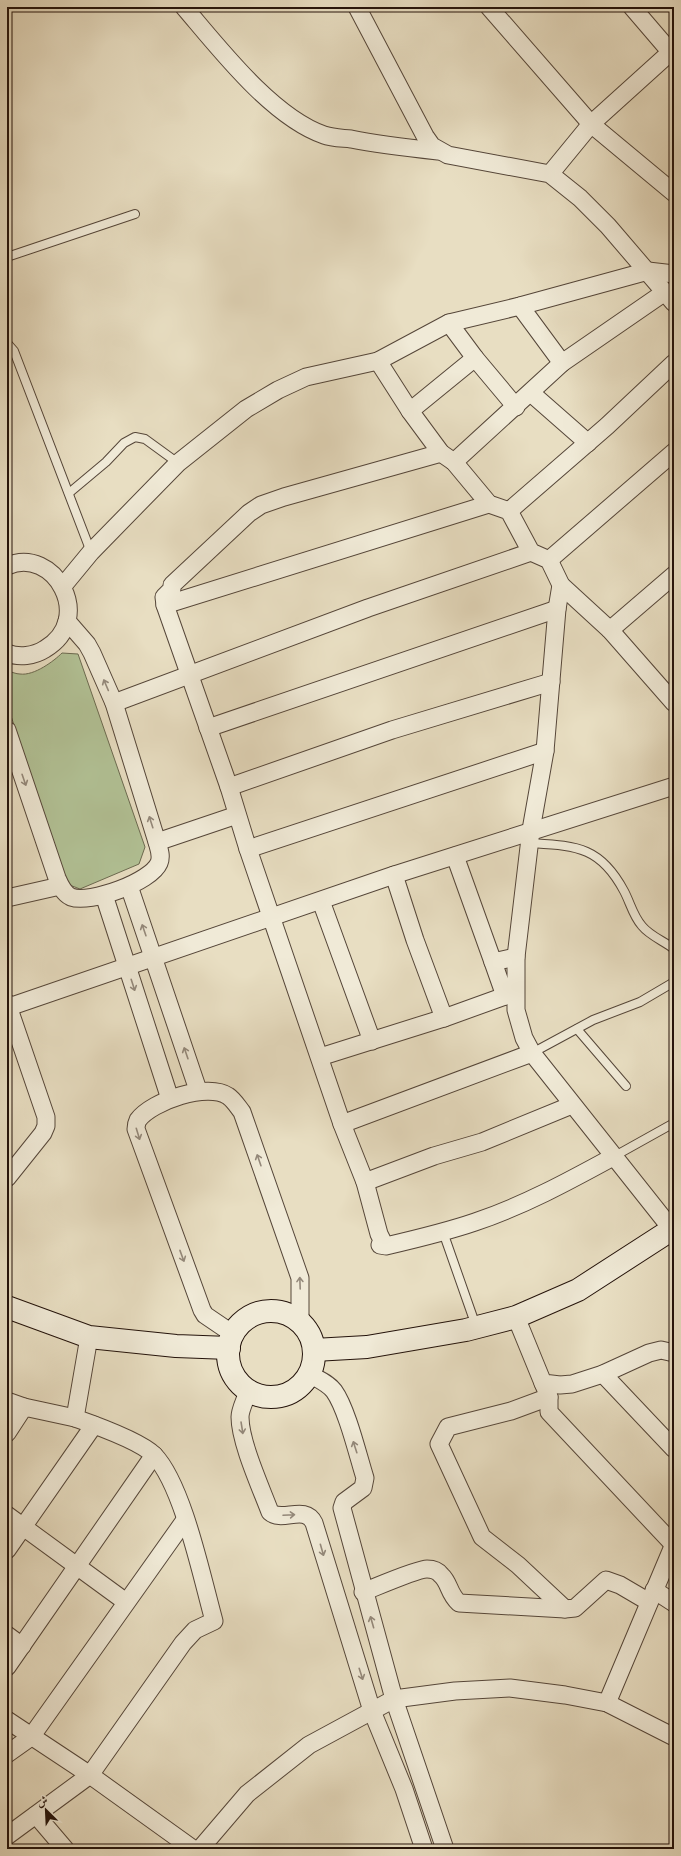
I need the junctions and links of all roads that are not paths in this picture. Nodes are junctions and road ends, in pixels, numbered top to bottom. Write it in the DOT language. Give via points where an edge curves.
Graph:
graph roads {
  1 [pos="184,7"];
  2 [pos="357,7"];
  3 [pos="489,7"];
  4 [pos="632,7"];
  5 [pos="673,52"];
  6 [pos="591,124"];
  7 [pos="438,151"];
  8 [pos="550,174"];
  9 [pos="674,193"];
  10 [pos="135,214"];
  11 [pos="7,257"];
  12 [pos="648,271"];
  13 [pos="674,274"];
  14 [pos="669,297"];
  15 [pos="520,306"];
  16 [pos="448,323"];
  17 [pos="7,343"];
  18 [pos="475,358"];
  19 [pos="378,362"];
  20 [pos="562,363"];
  21 [pos="674,363"];
  22 [pos="531,393"];
  23 [pos="516,407"];
  24 [pos="410,411"];
  25 [pos="588,443"];
  26 [pos="674,452"];
  27 [pos="448,458"];
  28 [pos="178,464"];
  29 [pos="69,493"];
  30 [pos="489,504"];
  31 [pos="509,511"];
  32 [pos="91,552"];
  33 [pos="531,552"];
  34 [pos="549,560"];
  35 [pos="7,566"];
  36 [pos="674,575"];
  37 [pos="63,586"];
  38 [pos="561,586"];
  39 [pos="165,605"];
  40 [pos="557,609"];
  41 [pos="67,621"];
  42 [pos="610,630"];
  43 [pos="7,652"];
  44 [pos="189,676"];
  45 [pos="551,682"];
  46 [pos="114,703"];
  47 [pos="674,703"];
  48 [pos="208,728"];
  49 [pos="7,731"];
  50 [pos="545,750"];
  51 [pos="674,786"];
  52 [pos="229,787"];
  53 [pos="237,815"];
  54 [pos="531,837"];
  55 [pos="158,842"];
  56 [pos="248,849"];
  57 [pos="455,856"];
  58 [pos="394,875"];
  59 [pos="60,886"];
  60 [pos="129,886"];
  61 [pos="104,894"];
  62 [pos="7,898"];
  63 [pos="321,901"];
  64 [pos="271,917"];
  65 [pos="674,949"];
  66 [pos="153,956"];
  67 [pos="516,957"];
  68 [pos="493,962"];
  69 [pos="127,966"];
  70 [pos="515,982"];
  71 [pos="674,982"];
  72 [pos="505,996"];
  73 [pos="8,1005"];
  74 [pos="444,1018"];
  75 [pos="577,1029"];
  76 [pos="372,1041"];
  77 [pos="532,1053"];
  78 [pos="320,1057"];
  79 [pos="626,1086"];
  80 [pos="198,1090"];
  81 [pos="170,1099"];
  82 [pos="572,1105"];
  83 [pos="674,1123"];
  84 [pos="342,1124"];
  85 [pos="613,1157"];
  86 [pos="9,1172"];
  87 [pos="365,1182"];
  88 [pos="673,1230"];
  89 [pos="443,1232"];
  90 [pos="7,1307"];
  91 [pos="516,1317"];
  92 [pos="300,1322"];
  93 [pos="476,1326"];
  94 [pos="88,1337"];
  95 [pos="231,1341"];
  96 [pos="314,1350"];
  97 [pos="674,1353"];
  98 [pos="309,1374"];
  99 [pos="603,1374"];
  100 [pos="248,1390"];
  101 [pos="546,1390"];
  102 [pos="7,1401"];
  103 [pos="24,1407"];
  104 [pos="75,1418"];
  105 [pos="94,1425"];
  106 [pos="7,1433"];
  107 [pos="674,1449"];
  108 [pos="154,1455"];
  109 [pos="7,1515"];
  110 [pos="185,1520"];
  111 [pos="23,1527"];
  112 [pos="674,1545"];
  113 [pos="7,1550"];
  114 [pos="77,1566"];
  115 [pos="363,1592"];
  116 [pos="651,1596"];
  117 [pos="126,1602"];
  118 [pos="674,1602"];
  119 [pos="565,1609"];
  120 [pos="7,1635"];
  121 [pos="22,1646"];
  122 [pos="7,1667"];
  123 [pos="394,1700"];
  124 [pos="607,1703"];
  125 [pos="372,1711"];
  126 [pos="7,1720"];
  127 [pos="31,1737"];
  128 [pos="674,1737"];
  129 [pos="7,1754"];
  130 [pos="90,1775"];
  131 [pos="36,1815"];
  132 [pos="7,1836"];
  133 [pos="65,1849"];
  134 [pos="193,1849"];
  135 [pos="200,1849"];
  136 [pos="424,1849"];
  137 [pos="445,1849"];
  1 -- 7 [label="street" via="219,48 291,118 324,135"];
  2 -- 7 [label="street" via="424,136"];
  3 -- 6 [label="street"];
  4 -- 5 [label="street"];
  5 -- 6 [label="street"];
  6 -- 8 [label="street"];
  6 -- 9 [label="street"];
  7 -- 8 [label="street"];
  8 -- 12 [label="street" via="580,198"];
  10 -- 11 [label="lane"];
  12 -- 13 [label="street"];
  12 -- 14 [label="street"];
  12 -- 15 [label="street"];
  14 -- 20 [label="street"];
  15 -- 16 [label="street"];
  15 -- 20 [label="street"];
  16 -- 18 [label="street"];
  16 -- 19 [label="street"];
  17 -- 29 [label="lane" via="14,351"];
  18 -- 23 [label="street"];
  18 -- 24 [label="street"];
  19 -- 24 [label="street"];
  19 -- 28 [label="street" via="306,377 278,390 246,409"];
  20 -- 22 [label="street"];
  21 -- 25 [label="street"];
  22 -- 23 [label="street"];
  22 -- 25 [label="street"];
  23 -- 27 [label="street"];
  24 -- 27 [label="street"];
  25 -- 31 [label="street"];
  26 -- 34 [label="street"];
  27 -- 30 [label="street"];
  27 -- 39 [label="street" via="284,496 261,505 249,513 172,585 172,589 164,597"];
  28 -- 29 [label="lane" via="145,439 135,437 124,443"];
  28 -- 32 [label="street"];
  29 -- 32 [label="lane"];
  30 -- 31 [label="street"];
  30 -- 39 [label="street"];
  31 -- 33 [label="street"];
  32 -- 37 [label="street"];
  33 -- 34 [label="street"];
  33 -- 44 [label="street" via="368,608"];
  34 -- 38 [label="street"];
  35 -- 37 [label="street" via="26,563 40,566 53,574"];
  36 -- 42 [label="street"];
  37 -- 41 [label="street" via="69,609"];
  38 -- 40 [label="street"];
  38 -- 42 [label="street"];
  39 -- 44 [label="street"];
  40 -- 45 [label="street"];
  40 -- 48 [label="street"];
  41 -- 43 [label="street" via="62,634 52,645 39,652 26,656"];
  46 -- 41 [label="street, one-way" via="90,648"];
  42 -- 47 [label="street"];
  44 -- 46 [label="street"];
  44 -- 48 [label="street"];
  45 -- 50 [label="street"];
  45 -- 52 [label="street" via="392,730"];
  55 -- 46 [label="street, one-way"];
  48 -- 52 [label="street"];
  49 -- 59 [label="street, one-way"];
  50 -- 54 [label="street"];
  50 -- 56 [label="street"];
  51 -- 54 [label="street"];
  52 -- 53 [label="street"];
  53 -- 55 [label="street"];
  53 -- 56 [label="street"];
  54 -- 57 [label="street"];
  54 -- 65 [label="lane" via="594,854 602,860 617,878 642,927"];
  54 -- 67 [label="street"];
  55 -- 60 [label="street" via="161,858 159,865"];
  56 -- 64 [label="street"];
  57 -- 58 [label="street"];
  57 -- 68 [label="street"];
  58 -- 63 [label="street"];
  58 -- 74 [label="street"];
  59 -- 61 [label="street" via="64,892 79,899"];
  59 -- 62 [label="street"];
  60 -- 61 [label="street"];
  66 -- 60 [label="street, one-way"];
  61 -- 69 [label="street"];
  63 -- 64 [label="street"];
  63 -- 76 [label="street"];
  64 -- 66 [label="street"];
  64 -- 78 [label="street"];
  66 -- 69 [label="street"];
  80 -- 66 [label="street, one-way"];
  67 -- 68 [label="street"];
  67 -- 70 [label="street"];
  68 -- 72 [label="street"];
  69 -- 73 [label="street"];
  69 -- 81 [label="street, one-way"];
  70 -- 72 [label="street"];
  70 -- 77 [label="street" via="519,1026"];
  71 -- 75 [label="lane" via="640,1002"];
  72 -- 74 [label="street"];
  73 -- 86 [label="street" via="46,1117 43,1133"];
  74 -- 76 [label="street"];
  75 -- 77 [label="lane"];
  75 -- 79 [label="lane"];
  76 -- 78 [label="street"];
  77 -- 82 [label="street"];
  77 -- 84 [label="street"];
  78 -- 84 [label="street"];
  80 -- 81 [label="street"];
  92 -- 80 [label="street, one-way" via="300,1278 242,1112 228,1096 220,1092"];
  81 -- 95 [label="street, one-way" via="138,1120 136,1129 202,1310"];
  82 -- 85 [label="street"];
  82 -- 87 [label="street" via="482,1142 434,1156"];
  83 -- 85 [label="lane"];
  84 -- 87 [label="street"];
  85 -- 88 [label="street"];
  85 -- 89 [label="street" via="506,1210"];
  87 -- 89 [label="street" via="382,1240 380,1245 386,1246"];
  88 -- 91 [label="street" via="578,1290"];
  89 -- 93 [label="lane"];
  90 -- 94 [label="street"];
  91 -- 93 [label="street"];
  91 -- 101 [label="street"];
  92 -- 95 [label="street" via="289,1315 264,1312 252,1316 241,1324"];
  92 -- 96 [label="street" via="312,1340"];
  93 -- 96 [label="street" via="466,1330 367,1347"];
  94 -- 95 [label="street" via="176,1346"];
  94 -- 104 [label="street"];
  95 -- 100 [label="street" via="228,1360 232,1372"];
  96 -- 98 [label="street"];
  97 -- 99 [label="street" via="661,1350 649,1353"];
  98 -- 100 [label="street" via="289,1393 275,1397 261,1396"];
  115 -- 98 [label="street, one-way" via="342,1506 363,1488 365,1478 342,1405 327,1384"];
  99 -- 101 [label="street"];
  99 -- 107 [label="street"];
  100 -- 125 [label="street, one-way" via="240,1415 243,1438 270,1512 278,1515 304,1514 312,1518"];
  101 -- 112 [label="street" via="549,1412"];
  101 -- 119 [label="street" via="511,1411 448,1427 439,1444 482,1537 518,1565"];
  102 -- 103 [label="street"];
  103 -- 104 [label="street"];
  103 -- 106 [label="street"];
  104 -- 105 [label="street"];
  105 -- 108 [label="street"];
  105 -- 111 [label="street"];
  108 -- 110 [label="street" via="167,1472"];
  108 -- 114 [label="street"];
  109 -- 111 [label="street"];
  110 -- 117 [label="street"];
  110 -- 130 [label="street" via="214,1621 195,1630 183,1643"];
  111 -- 113 [label="street"];
  111 -- 114 [label="street"];
  112 -- 116 [label="street"];
  114 -- 117 [label="street"];
  114 -- 121 [label="street"];
  115 -- 119 [label="street" via="426,1569 441,1574 452,1597 459,1603"];
  123 -- 115 [label="street, one-way"];
  116 -- 118 [label="street"];
  116 -- 119 [label="street" via="606,1580 575,1608"];
  116 -- 124 [label="street"];
  117 -- 127 [label="street"];
  120 -- 121 [label="street"];
  121 -- 122 [label="street"];
  123 -- 124 [label="street" via="455,1691 510,1688"];
  123 -- 125 [label="street"];
  123 -- 137 [label="street"];
  124 -- 128 [label="street"];
  125 -- 135 [label="street" via="309,1745 247,1794"];
  125 -- 136 [label="street" via="404,1789"];
  126 -- 127 [label="street"];
  127 -- 129 [label="street"];
  127 -- 130 [label="street"];
  130 -- 131 [label="street"];
  130 -- 134 [label="street"];
  131 -- 132 [label="street"];
  131 -- 133 [label="street"];
}
